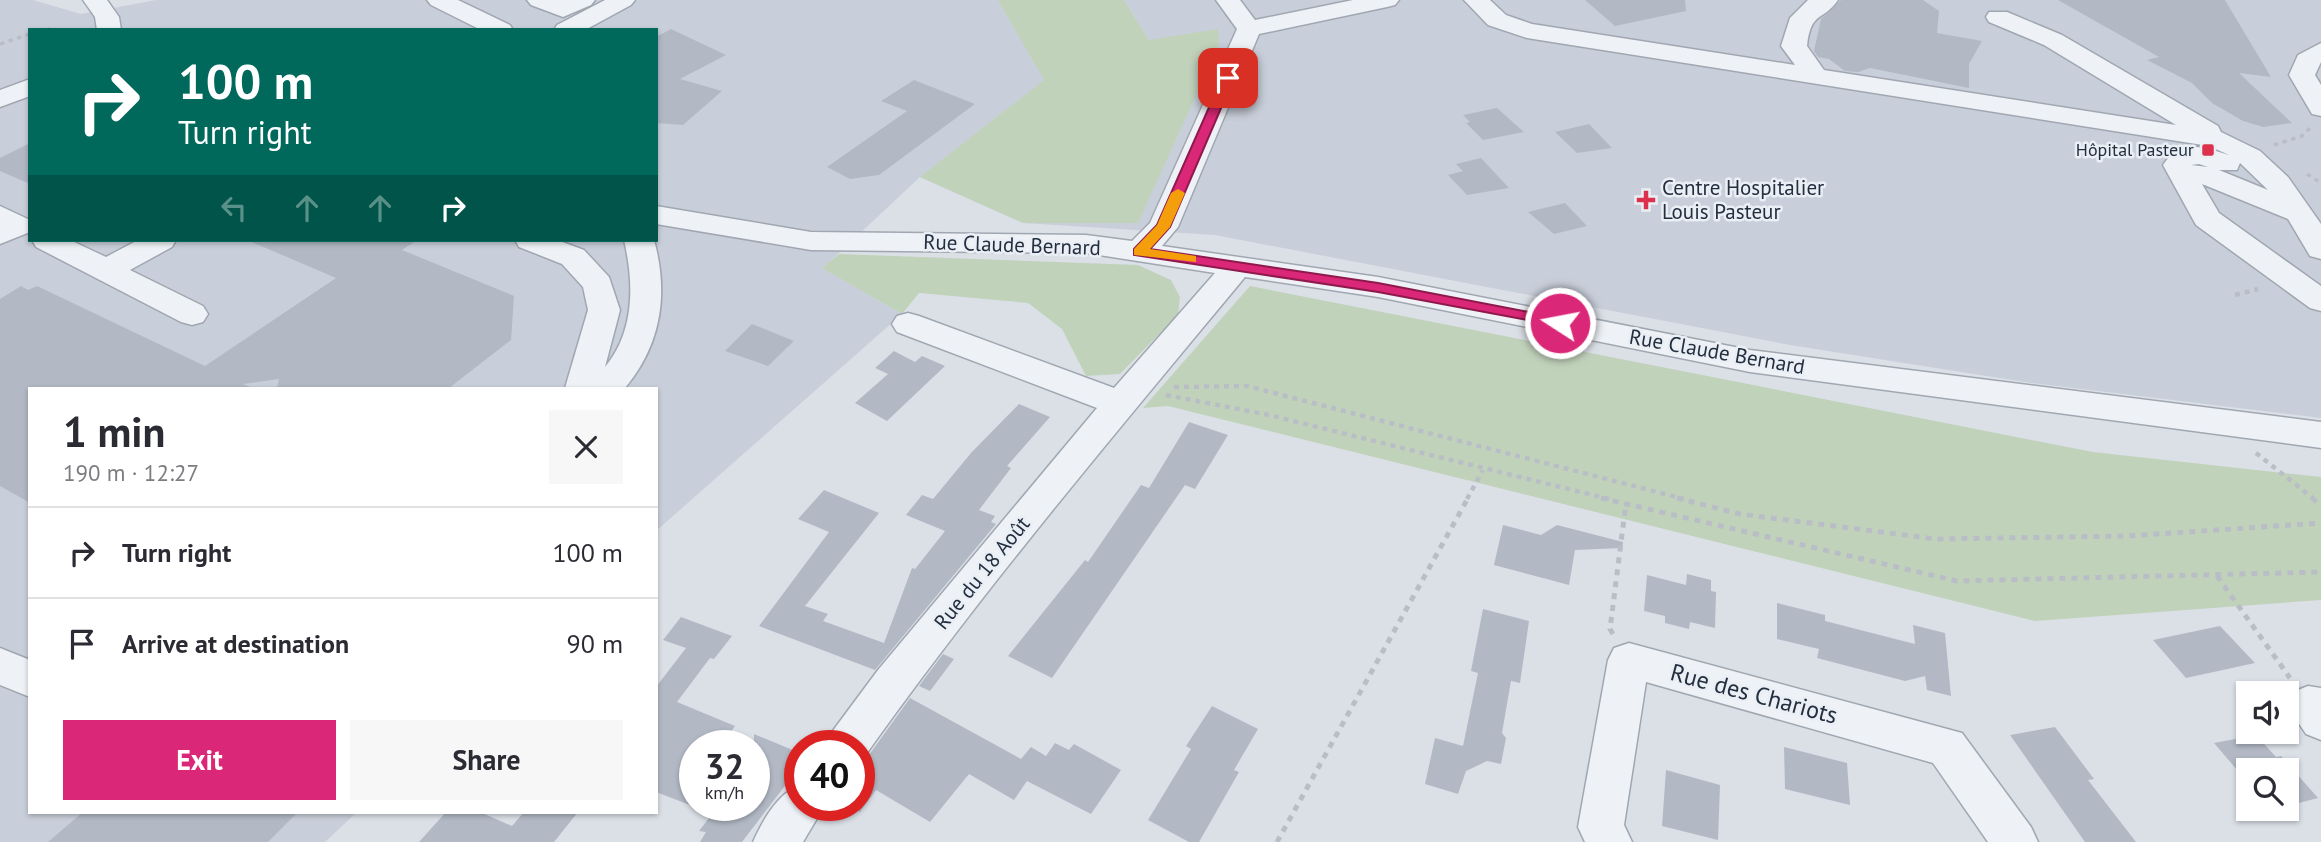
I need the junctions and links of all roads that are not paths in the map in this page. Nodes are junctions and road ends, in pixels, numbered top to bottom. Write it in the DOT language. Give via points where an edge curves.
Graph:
graph roads {
  1 [pos="439,0"];
  2 [pos="539,0"];
  3 [pos="583,0"];
  4 [pos="623,0"];
  5 [pos="1228,0"];
  6 [pos="1387,0"];
  7 [pos="1476,0"];
  8 [pos="1826,0"];
  9 [pos="1998,17"];
  10 [pos="497,28"];
  11 [pos="570,28"];
  12 [pos="1249,29"];
  13 [pos="2321,51"];
  14 [pos="1816,77"];
  15 [pos="28,88"];
  16 [pos="0,99"];
  17 [pos="2317,101"];
  18 [pos="28,114"];
  19 [pos="0,124"];
  20 [pos="2216,139"];
  21 [pos="2293,201"];
  22 [pos="658,215"];
  23 [pos="51,242"];
  24 [pos="157,242"];
  25 [pos="535,242"];
  26 [pos="640,242"];
  27 [pos="2321,249"];
  28 [pos="1150,253"];
  29 [pos="1239,265"];
  30 [pos="106,270"];
  31 [pos="2321,301"];
  32 [pos="1202,305"];
  33 [pos="192,314"];
  34 [pos="908,324"];
  35 [pos="582,387"];
  36 [pos="607,387"];
  37 [pos="1128,396"];
  38 [pos="2321,435"];
  39 [pos="0,666"];
  40 [pos="28,678"];
  41 [pos="858,730"];
  42 [pos="791,821"];
  43 [pos="776,842"];
  44 [pos="1609,842"];
  45 [pos="2015,842"];
  1 -- 10 [label="street"];
  2 -- 3 [label="street" via="563,10"];
  4 -- 11 [label="street"];
  5 -- 12 [label="street"];
  6 -- 12 [label="street"];
  7 -- 14 [label="street" via="1497,20 1527,31"];
  8 -- 14 [label="street" via="1800,18 1794,46"];
  9 -- 20 [label="street" via="2095,63"];
  12 -- 28 [label="street"];
  13 -- 17 [label="street" via="2302,69"];
  14 -- 20 [label="street"];
  15 -- 16 [label="street"];
  18 -- 19 [label="street"];
  20 -- 21 [label="street" via="2244,152"];
  21 -- 27 [label="street"];
  21 -- 31 [label="street" via="2205,175 2185,179 2207,219"];
  22 -- 28 [label="street, Rue Claude Bernard" via="811,241 1086,244"];
  23 -- 30 [label="street"];
  24 -- 30 [label="street"];
  25 -- 35 [label="street" via="573,257 598,284 604,310"];
  26 -- 36 [label="street" via="645,259 647,319 638,345"];
  28 -- 29 [label="street, Rue Claude Bernard"];
  28 -- 32 [label="street"];
  29 -- 32 [label="street, Rue du 18 Août"];
  29 -- 38 [label="street, Rue Claude Bernard" via="1378,287 1750,360"];
  30 -- 33 [label="street"];
  32 -- 37 [label="street, Rue du 18 Août"];
  34 -- 37 [label="street"];
  37 -- 41 [label="street, Rue du 18 Août"];
  39 -- 40 [label="street"];
  42 -- 43 [label="street"];
  44 -- 45 [label="street, Rue des Chariots" via="1601,827 1629,660 1947,747"];
}
